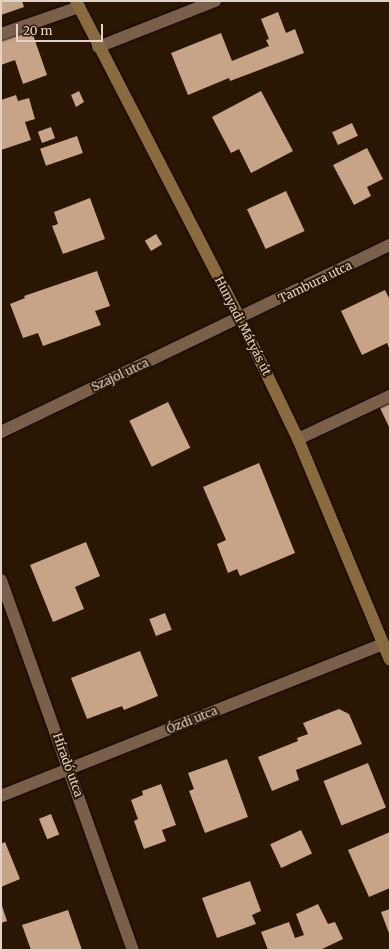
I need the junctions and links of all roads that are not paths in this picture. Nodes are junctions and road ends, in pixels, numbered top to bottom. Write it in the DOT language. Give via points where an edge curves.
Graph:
graph roads {
  1 [pos="215,1"];
  2 [pos="78,4"];
  3 [pos="1,34"];
  4 [pos="98,46"];
  5 [pos="390,245"];
  6 [pos="240,319"];
  7 [pos="390,396"];
  8 [pos="1,432"];
  9 [pos="298,439"];
  10 [pos="1,580"];
  11 [pos="383,644"];
  12 [pos="390,660"];
  13 [pos="69,769"];
  14 [pos="1,796"];
  15 [pos="133,950"];
  1 -- 4 [label="street"];
  2 -- 3 [label="street"];
  2 -- 4 [label="street, Hunyadi Mátyás út"];
  4 -- 6 [label="street, Hunyadi Mátyás út"];
  5 -- 6 [label="street, Tambura utca"];
  6 -- 8 [label="street, Szajol utca"];
  6 -- 9 [label="street, Hunyadi Mátyás út"];
  7 -- 9 [label="street"];
  9 -- 11 [label="street, Hunyadi Mátyás út"];
  10 -- 13 [label="street, Híradó utca"];
  11 -- 12 [label="street, Hunyadi Mátyás út"];
  11 -- 13 [label="street, Ózdi utca"];
  13 -- 14 [label="street, Ózdi utca"];
  13 -- 15 [label="street, Híradó utca"];
}
